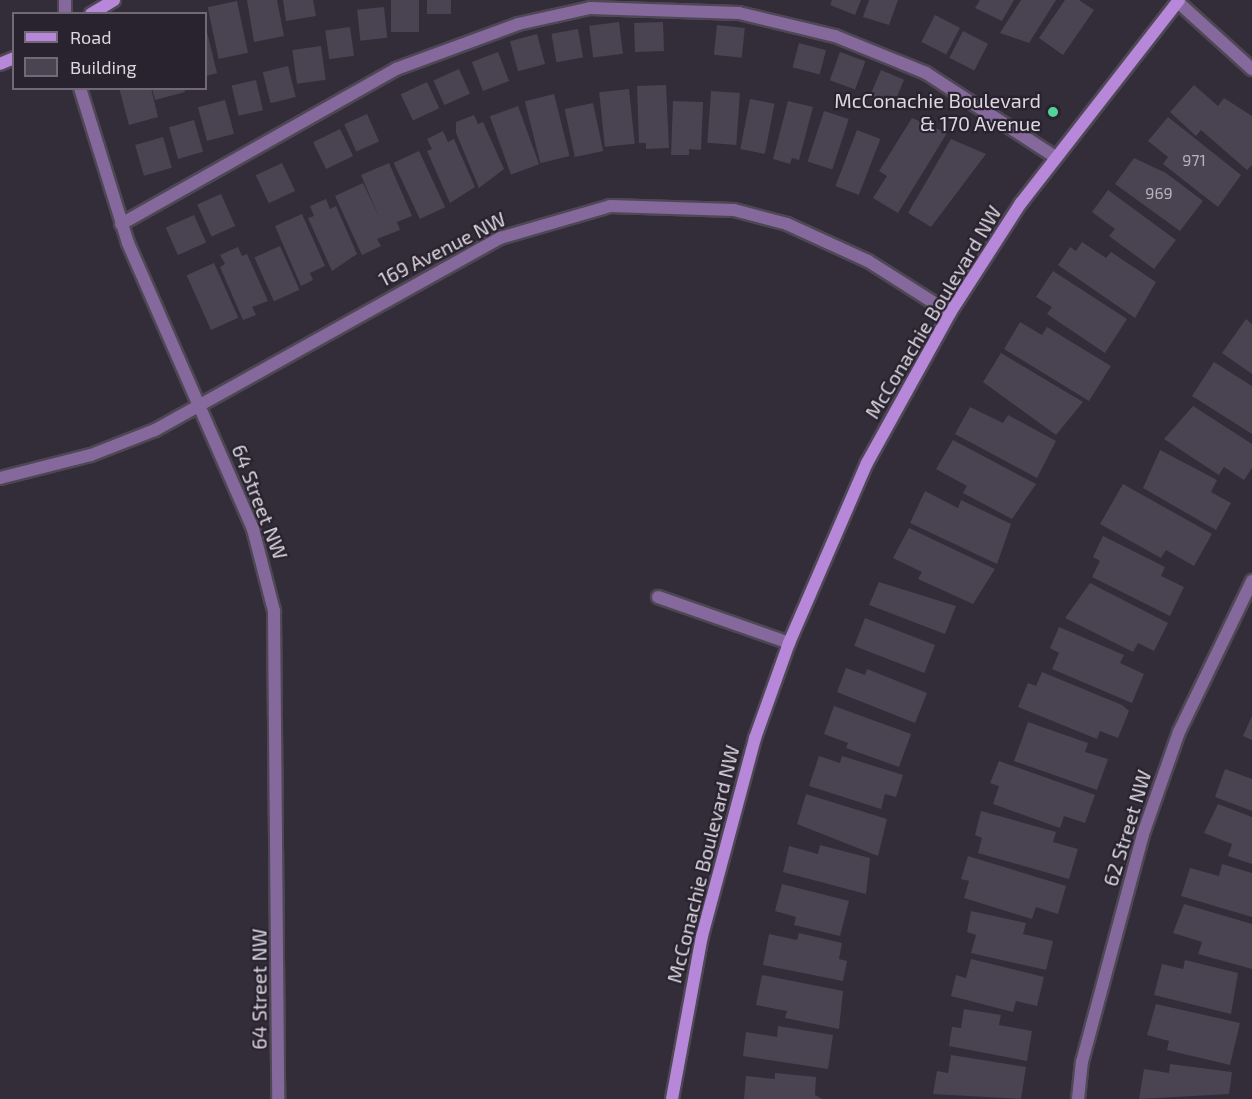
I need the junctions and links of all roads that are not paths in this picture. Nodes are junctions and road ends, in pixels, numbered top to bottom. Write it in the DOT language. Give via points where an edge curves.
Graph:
graph roads {
  1 [pos="114,0"];
  2 [pos="1177,1"];
  3 [pos="94,12"];
  4 [pos="1252,69"];
  5 [pos="81,90"];
  6 [pos="1054,156"];
  7 [pos="121,224"];
  8 [pos="950,313"];
  9 [pos="200,406"];
  10 [pos="0,478"];
  11 [pos="1252,581"];
  12 [pos="658,597"];
  13 [pos="789,643"];
  14 [pos="278,1099"];
  15 [pos="672,1099"];
  16 [pos="1078,1099"];
  1 -- 3 [label="street"];
  2 -- 4 [label="street"];
  2 -- 6 [label="street, McConachie Boulevard NW"];
  5 -- 7 [label="street, 64 Street NW"];
  6 -- 7 [label="street" via="926,73 835,36 739,13 590,8 518,24 396,69"];
  6 -- 8 [label="street, McConachie Boulevard NW"];
  7 -- 9 [label="street, 64 Street NW"];
  8 -- 9 [label="street, 169 Avenue NW" via="868,261 787,224 734,210 610,206 500,238"];
  8 -- 13 [label="street, McConachie Boulevard NW" via="867,463"];
  9 -- 10 [label="street, 169 Avenue NW" via="91,454"];
  9 -- 14 [label="street, 64 Street NW" via="253,529 274,611"];
  11 -- 16 [label="street, 62 Street NW" via="1179,732 1143,834 1082,1062"];
  12 -- 13 [label="street"];
  13 -- 15 [label="street, McConachie Boulevard NW" via="728,832 702,936"];
}
